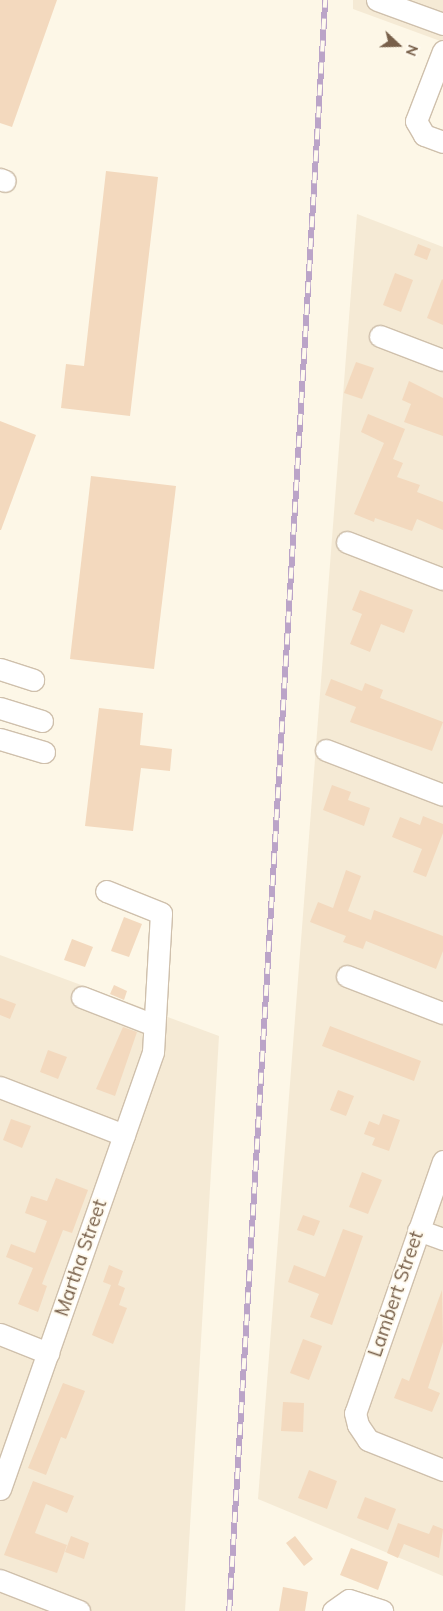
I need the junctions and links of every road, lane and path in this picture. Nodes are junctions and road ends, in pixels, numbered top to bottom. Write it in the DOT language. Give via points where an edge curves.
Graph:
graph roads {
  1 [pos="377,0"];
  2 [pos="443,24"];
  3 [pos="443,51"];
  4 [pos="443,142"];
  5 [pos="380,336"];
  6 [pos="443,360"];
  7 [pos="347,542"];
  8 [pos="443,579"];
  9 [pos="0,669"];
  10 [pos="33,680"];
  11 [pos="0,708"];
  12 [pos="42,721"];
  13 [pos="0,739"];
  14 [pos="326,750"];
  15 [pos="44,752"];
  16 [pos="443,795"];
  17 [pos="106,892"];
  18 [pos="347,976"];
  19 [pos="82,997"];
  20 [pos="443,1013"];
  21 [pos="154,1025"];
  22 [pos="0,1087"];
  23 [pos="124,1135"];
  24 [pos="443,1161"];
  25 [pos="418,1230"];
  26 [pos="443,1240"];
  27 [pos="0,1334"];
  28 [pos="48,1353"];
  29 [pos="443,1470"];
  30 [pos="0,1489"];
  31 [pos="0,1580"];
  32 [pos="79,1611"];
  33 [pos="333,1611"];
  34 [pos="382,1611"];
  1 -- 2 [label="street"];
  3 -- 4 [label="street" via="416,121 424,135"];
  5 -- 6 [label="street"];
  7 -- 8 [label="street"];
  9 -- 10 [label="street"];
  11 -- 12 [label="street"];
  13 -- 15 [label="street"];
  14 -- 16 [label="street"];
  17 -- 21 [label="street, Martha Street" via="161,913"];
  18 -- 20 [label="street"];
  19 -- 21 [label="street"];
  21 -- 23 [label="street, Martha Street" via="153,1052"];
  22 -- 23 [label="street"];
  23 -- 28 [label="street, Martha Street"];
  24 -- 25 [label="street, Lambert Street"];
  25 -- 26 [label="street"];
  25 -- 29 [label="street, Lambert Street" via="356,1408 359,1427 368,1440"];
  27 -- 28 [label="street"];
  28 -- 30 [label="street, Martha Street"];
  31 -- 32 [label="street"];
  33 -- 34 [label="street" via="349,1600"];
}
